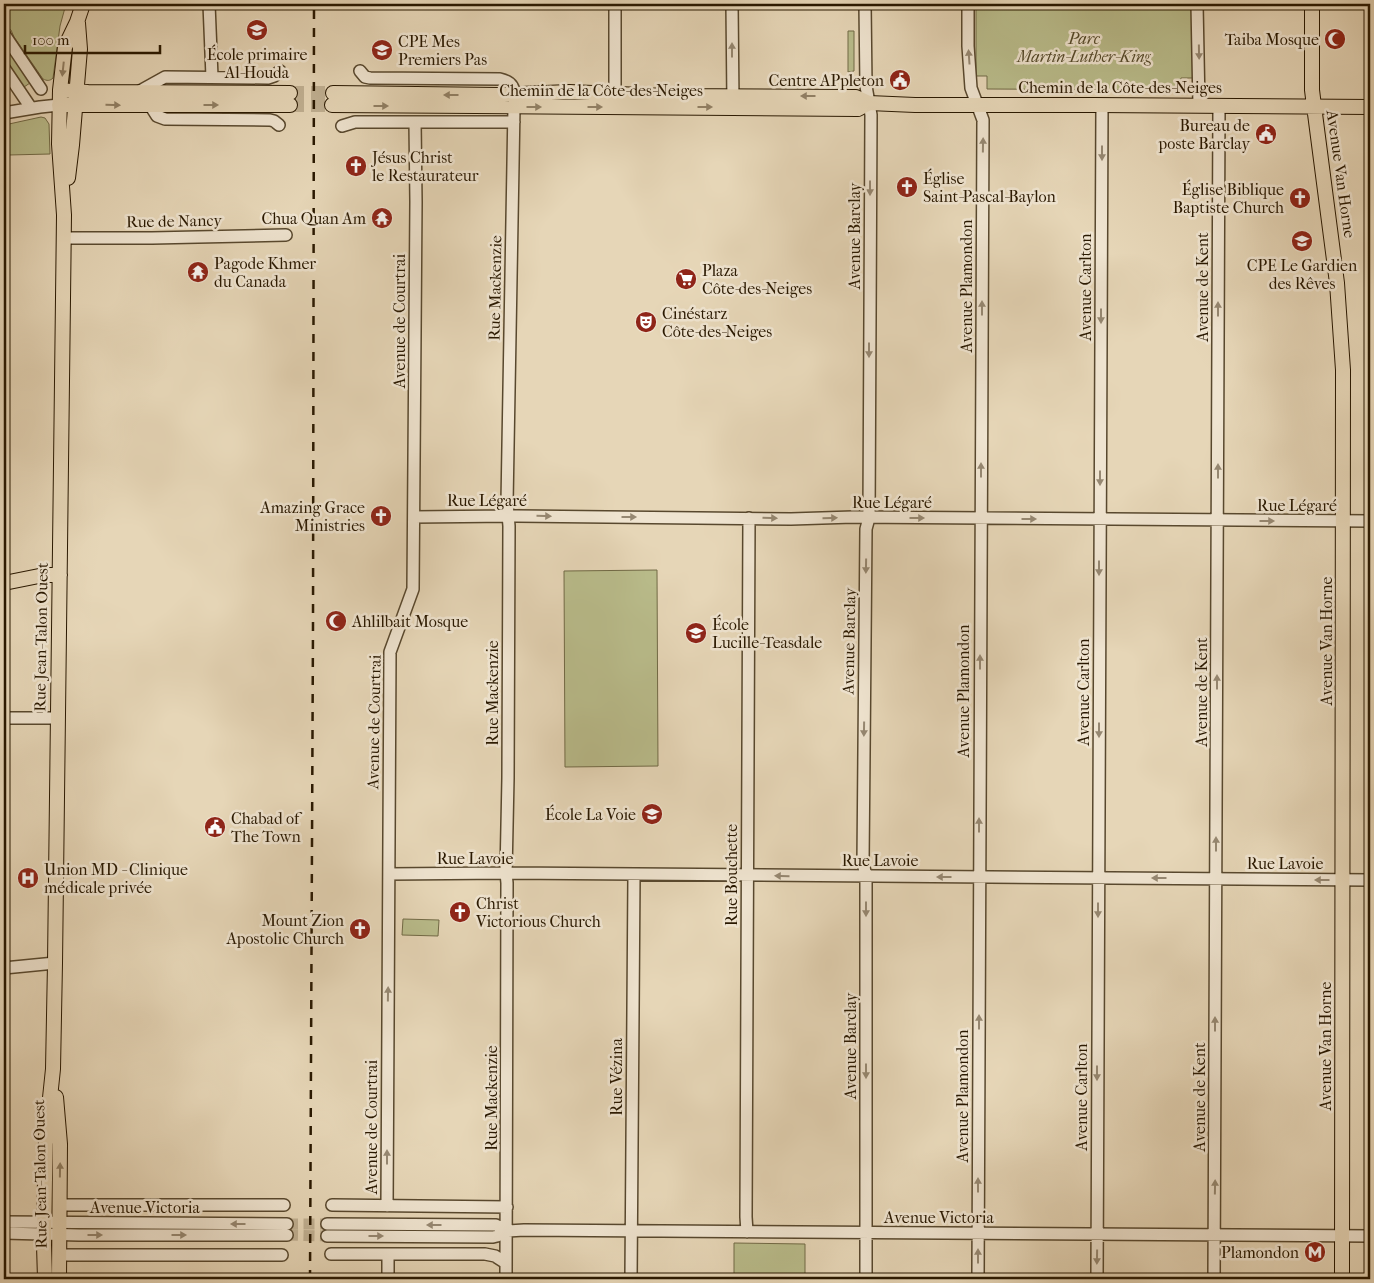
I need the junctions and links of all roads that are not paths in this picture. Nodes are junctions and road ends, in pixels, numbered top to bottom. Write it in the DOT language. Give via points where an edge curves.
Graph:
graph roads {
  1 [pos="82,4"];
  2 [pos="209,4"];
  3 [pos="615,4"];
  4 [pos="732,4"];
  5 [pos="865,4"];
  6 [pos="968,4"];
  7 [pos="1197,4"];
  8 [pos="1312,4"];
  9 [pos="78,22"];
  10 [pos="4,34"];
  11 [pos="4,68"];
  12 [pos="280,71"];
  13 [pos="360,72"];
  14 [pos="212,77"];
  15 [pos="41,89"];
  16 [pos="60,90"];
  17 [pos="138,92"];
  18 [pos="76,98"];
  19 [pos="332,99"];
  20 [pos="514,100"];
  21 [pos="615,100"];
  22 [pos="733,102"];
  23 [pos="869,103"];
  24 [pos="28,104"];
  25 [pos="59,105"];
  26 [pos="150,105"];
  27 [pos="977,105"];
  28 [pos="1102,105"];
  29 [pos="1199,106"];
  30 [pos="1219,106"];
  31 [pos="1314,106"];
  32 [pos="1370,107"];
  33 [pos="9,112"];
  34 [pos="415,122"];
  35 [pos="514,122"];
  36 [pos="279,125"];
  37 [pos="342,126"];
  38 [pos="64,206"];
  39 [pos="286,234"];
  40 [pos="63,238"];
  41 [pos="414,517"];
  42 [pos="508,517"];
  43 [pos="749,518"];
  44 [pos="868,518"];
  45 [pos="980,519"];
  46 [pos="1100,519"];
  47 [pos="1218,520"];
  48 [pos="1344,522"];
  49 [pos="1370,522"];
  50 [pos="60,575"];
  51 [pos="4,583"];
  52 [pos="4,718"];
  53 [pos="57,718"];
  54 [pos="506,873"];
  55 [pos="389,874"];
  56 [pos="634,874"];
  57 [pos="748,875"];
  58 [pos="866,876"];
  59 [pos="979,877"];
  60 [pos="1098,878"];
  61 [pos="1216,879"];
  62 [pos="1343,880"];
  63 [pos="1370,880"];
  64 [pos="55,963"];
  65 [pos="4,968"];
  66 [pos="53,1068"];
  67 [pos="60,1205"];
  68 [pos="284,1205"];
  69 [pos="332,1205"];
  70 [pos="387,1206"];
  71 [pos="507,1206"];
  72 [pos="4,1222"];
  73 [pos="44,1228"];
  74 [pos="60,1229"];
  75 [pos="287,1230"];
  76 [pos="327,1230"];
  77 [pos="507,1231"];
  78 [pos="632,1231"];
  79 [pos="747,1232"];
  80 [pos="4,1233"];
  81 [pos="866,1233"];
  82 [pos="978,1233"];
  83 [pos="1097,1234"];
  84 [pos="1214,1235"];
  85 [pos="1342,1236"];
  86 [pos="1370,1236"];
  87 [pos="331,1254"];
  88 [pos="388,1254"];
  89 [pos="60,1255"];
  90 [pos="282,1255"];
  91 [pos="506,1263"];
  92 [pos="45,1279"];
  93 [pos="59,1279"];
  94 [pos="388,1279"];
  95 [pos="506,1279"];
  96 [pos="631,1279"];
  97 [pos="866,1279"];
  98 [pos="978,1279"];
  99 [pos="1097,1279"];
  100 [pos="1214,1279"];
  101 [pos="1342,1279"];
  1 -- 9 [label="main road, Rue Jean-Talon Ouest"];
  2 -- 14 [label="street"];
  3 -- 21 [label="street"];
  22 -- 4 [label="street, one-way"];
  5 -- 23 [label="street, Avenue Barclay"];
  27 -- 6 [label="street, Avenue Plamondon, one-way" via="971,88"];
  7 -- 29 [label="street, one-way"];
  8 -- 31 [label="main road, Avenue Van Horne"];
  9 -- 16 [label="main road, Rue Jean-Talon Ouest, one-way" via="65,47"];
  9 -- 18 [label="main road, Rue Jean-Talon Ouest" via="80,49"];
  10 -- 15 [label="street"];
  11 -- 24 [label="street"];
  12 -- 14 [label="street" via="270,78"];
  13 -- 20 [label="street, Chemin de la Côte-des-Neiges" via="370,78 500,79 512,86"];
  14 -- 17 [label="street" via="165,76"];
  15 -- 16 [label="street"];
  15 -- 24 [label="street"];
  16 -- 18 [label="main road"];
  16 -- 25 [label="main road, Rue Jean-Talon Ouest"];
  17 -- 18 [label="main road"];
  26 -- 17 [label="main road, one-way" via="290,99"];
  18 -- 25 [label="main road"];
  18 -- 26 [label="main road, one-way"];
  18 -- 38 [label="main road, Rue Jean-Talon Ouest"];
  19 -- 20 [label="main road, Chemin de la Côte-des-Neiges"];
  20 -- 21 [label="main road, Chemin de la Côte-des-Neiges"];
  20 -- 35 [label="street, Rue Mackenzie"];
  21 -- 22 [label="main road, Chemin de la Côte-des-Neiges"];
  22 -- 23 [label="main road, Chemin de la Côte-des-Neiges" via="856,97"];
  23 -- 27 [label="main road, Chemin de la Côte-des-Neiges"];
  23 -- 44 [label="street, Avenue Barclay, one-way"];
  24 -- 25 [label="street"];
  24 -- 33 [label="street"];
  25 -- 38 [label="main road, Rue Jean-Talon Ouest"];
  26 -- 36 [label="street" via="157,116 165,119 270,120"];
  27 -- 28 [label="main road, Chemin de la Côte-des-Neiges"];
  45 -- 27 [label="street, Avenue Plamondon, one-way" via="983,120"];
  28 -- 29 [label="main road, Chemin de la Côte-des-Neiges"];
  28 -- 46 [label="street, Avenue Carlton, one-way"];
  29 -- 30 [label="main road, Chemin de la Côte-des-Neiges"];
  30 -- 31 [label="main road, Chemin de la Côte-des-Neiges"];
  47 -- 30 [label="street, Avenue de Kent, one-way"];
  31 -- 32 [label="main road, Chemin de la Côte-des-Neiges"];
  31 -- 48 [label="main road, Avenue Van Horne" via="1341,325"];
  34 -- 35 [label="street, Chemin de la Côte-des-Neiges"];
  34 -- 37 [label="street, Chemin de la Côte-des-Neiges" via="355,122"];
  34 -- 41 [label="street, Avenue de Courtrai"];
  35 -- 42 [label="street, Rue Mackenzie"];
  38 -- 40 [label="main road, Rue Jean-Talon Ouest"];
  39 -- 40 [label="street, Rue de Nancy"];
  40 -- 50 [label="main road, Rue Jean-Talon Ouest"];
  41 -- 42 [label="street, Rue Légaré"];
  41 -- 55 [label="street, Avenue de Courtrai" via="413,589 390,652"];
  42 -- 43 [label="street, Rue Légaré, one-way"];
  42 -- 54 [label="street, Rue Mackenzie"];
  43 -- 44 [label="street, Rue Légaré, one-way"];
  43 -- 57 [label="street, Rue Bouchette"];
  44 -- 45 [label="street, Rue Légaré, one-way"];
  44 -- 58 [label="street, Avenue Barclay, one-way" via="863,863"];
  45 -- 46 [label="street, Rue Légaré, one-way"];
  59 -- 45 [label="street, Avenue Plamondon, one-way"];
  46 -- 47 [label="street, Rue Légaré"];
  46 -- 60 [label="street, Avenue Carlton, one-way"];
  47 -- 48 [label="street, Rue Légaré, one-way"];
  61 -- 47 [label="street, Avenue de Kent, one-way"];
  48 -- 49 [label="street, Rue Légaré"];
  48 -- 62 [label="main road, Avenue Van Horne"];
  50 -- 51 [label="main road"];
  50 -- 53 [label="main road, Rue Jean-Talon Ouest"];
  52 -- 53 [label="street"];
  53 -- 64 [label="main road, Rue Jean-Talon Ouest"];
  54 -- 55 [label="street, Rue Lavoie"];
  54 -- 56 [label="street, Rue Lavoie"];
  54 -- 71 [label="street, Rue Mackenzie"];
  70 -- 55 [label="street, Avenue de Courtrai, one-way"];
  56 -- 57 [label="street, Rue Lavoie"];
  56 -- 78 [label="street, Rue Vézina"];
  58 -- 57 [label="street, Rue Lavoie, one-way"];
  57 -- 79 [label="street, Rue Bouchette"];
  59 -- 58 [label="street, Rue Lavoie, one-way"];
  58 -- 81 [label="street, Avenue Barclay, one-way"];
  59 -- 60 [label="street, Rue Lavoie"];
  82 -- 59 [label="street, Avenue Plamondon, one-way"];
  61 -- 60 [label="street, Rue Lavoie, one-way"];
  60 -- 83 [label="street, Avenue Carlton, one-way"];
  62 -- 61 [label="street, Rue Lavoie, one-way"];
  84 -- 61 [label="street, Avenue de Kent, one-way"];
  62 -- 63 [label="street, Rue Lavoie"];
  62 -- 85 [label="main road, Avenue Van Horne"];
  64 -- 65 [label="street"];
  64 -- 66 [label="main road, Rue Jean-Talon Ouest"];
  67 -- 66 [label="main road, Rue Jean-Talon Ouest, one-way" via="60,1135"];
  66 -- 73 [label="main road, Rue Jean-Talon Ouest" via="46,1136"];
  67 -- 68 [label="street, Avenue Victoria"];
  67 -- 74 [label="main road, Rue Jean-Talon Ouest"];
  69 -- 70 [label="street"];
  70 -- 71 [label="street"];
  71 -- 77 [label="street, Rue Mackenzie"];
  72 -- 73 [label="street, Avenue Victoria"];
  73 -- 74 [label="street, Avenue Victoria"];
  73 -- 80 [label="street, Avenue Victoria"];
  73 -- 92 [label="main road, Rue Jean-Talon Ouest"];
  74 -- 75 [label="street, Avenue Victoria"];
  74 -- 89 [label="main road, Rue Jean-Talon Ouest"];
  76 -- 77 [label="street, Avenue Victoria" via="496,1225"];
  77 -- 78 [label="street, Avenue Victoria"];
  77 -- 91 [label="street, Rue Mackenzie"];
  78 -- 79 [label="street, Avenue Victoria"];
  78 -- 96 [label="street, Rue Vézina"];
  79 -- 81 [label="street, Avenue Victoria"];
  81 -- 82 [label="street, Avenue Victoria"];
  81 -- 97 [label="street, Avenue Barclay"];
  82 -- 83 [label="street, Avenue Victoria"];
  98 -- 82 [label="street, Avenue Plamondon, one-way"];
  83 -- 84 [label="street, Avenue Victoria"];
  83 -- 99 [label="street, Avenue Carlton, one-way"];
  84 -- 85 [label="street, Avenue Victoria"];
  84 -- 100 [label="street, Avenue de Kent"];
  85 -- 86 [label="street, Avenue Victoria"];
  85 -- 101 [label="main road, Avenue Van Horne"];
  87 -- 88 [label="street"];
  88 -- 91 [label="street" via="485,1254"];
  88 -- 94 [label="street"];
  89 -- 90 [label="street"];
  89 -- 93 [label="main road, Rue Jean-Talon Ouest"];
  91 -- 95 [label="street, Rue Mackenzie"];
}
